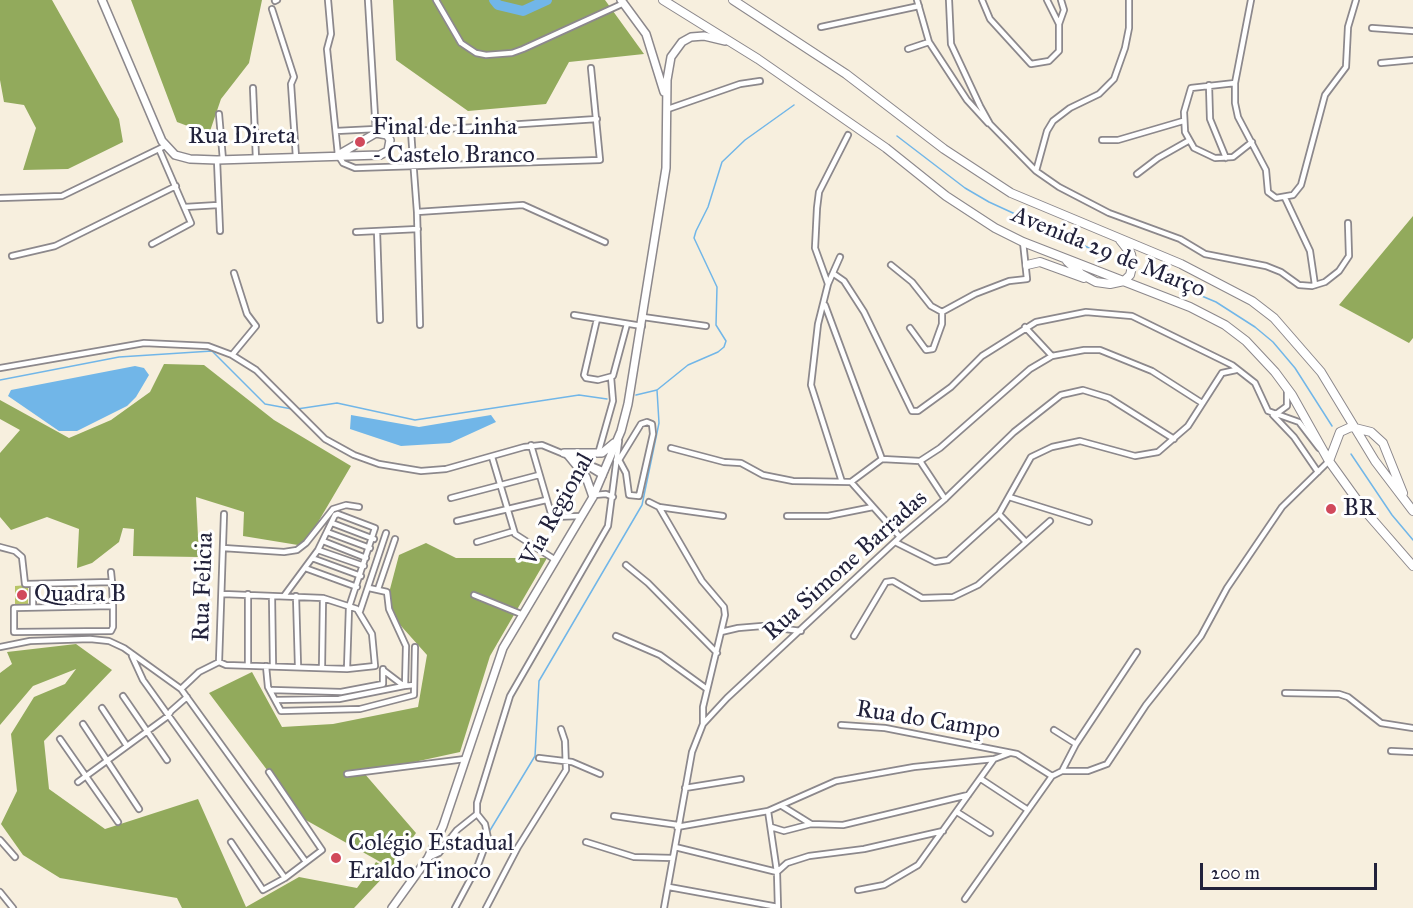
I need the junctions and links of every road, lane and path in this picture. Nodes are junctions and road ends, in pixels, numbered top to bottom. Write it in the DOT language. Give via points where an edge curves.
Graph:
graph roads {
  1 [pos="102,0"];
  2 [pos="328,0"];
  3 [pos="368,0"];
  4 [pos="436,0"];
  5 [pos="663,0"];
  6 [pos="733,0"];
  7 [pos="917,0"];
  8 [pos="949,0"];
  9 [pos="982,0"];
  10 [pos="1047,0"];
  11 [pos="1061,0"];
  12 [pos="1129,0"];
  13 [pos="1251,0"];
  14 [pos="1356,0"];
  15 [pos="622,2"];
  16 [pos="919,6"];
  17 [pos="272,9"];
  18 [pos="1059,24"];
  19 [pos="821,27"];
  20 [pos="1372,28"];
  21 [pos="1413,31"];
  22 [pos="929,42"];
  23 [pos="738,46"];
  24 [pos="908,50"];
  25 [pos="1413,60"];
  26 [pos="1381,63"];
  27 [pos="591,69"];
  28 [pos="760,81"];
  29 [pos="1234,83"];
  30 [pos="1209,86"];
  31 [pos="253,88"];
  32 [pos="667,106"];
  33 [pos="219,114"];
  34 [pos="597,119"];
  35 [pos="1183,121"];
  36 [pos="990,124"];
  37 [pos="336,131"];
  38 [pos="378,132"];
  39 [pos="411,132"];
  40 [pos="848,135"];
  41 [pos="1102,140"];
  42 [pos="1188,141"];
  43 [pos="1252,142"];
  44 [pos="162,148"];
  45 [pos="338,155"];
  46 [pos="296,157"];
  47 [pos="1226,158"];
  48 [pos="256,159"];
  49 [pos="220,160"];
  50 [pos="414,167"];
  51 [pos="1036,171"];
  52 [pos="1137,174"];
  53 [pos="176,186"];
  54 [pos="0,198"];
  55 [pos="1285,198"];
  56 [pos="218,205"];
  57 [pos="185,207"];
  58 [pos="417,212"];
  59 [pos="1348,223"];
  60 [pos="418,229"];
  61 [pos="220,231"];
  62 [pos="377,231"];
  63 [pos="356,232"];
  64 [pos="1109,233"];
  65 [pos="605,242"];
  66 [pos="1023,242"];
  67 [pos="152,244"];
  68 [pos="12,256"];
  69 [pos="840,257"];
  70 [pos="1064,257"];
  71 [pos="891,265"];
  72 [pos="1027,265"];
  73 [pos="234,273"];
  74 [pos="834,274"];
  75 [pos="1088,279"];
  76 [pos="1124,281"];
  77 [pos="828,284"];
  78 [pos="1316,285"];
  79 [pos="825,305"];
  80 [pos="942,312"];
  81 [pos="574,315"];
  82 [pos="643,317"];
  83 [pos="597,319"];
  84 [pos="380,320"];
  85 [pos="627,324"];
  86 [pos="420,325"];
  87 [pos="642,326"];
  88 [pos="706,326"];
  89 [pos="1025,327"];
  90 [pos="910,328"];
  91 [pos="232,355"];
  92 [pos="1052,356"];
  93 [pos="1223,359"];
  94 [pos="0,368"];
  95 [pos="1238,370"];
  96 [pos="1222,373"];
  97 [pos="611,377"];
  98 [pos="1287,387"];
  99 [pos="1202,403"];
  100 [pos="1275,415"];
  101 [pos="1356,428"];
  102 [pos="620,434"];
  103 [pos="1174,439"];
  104 [pos="531,445"];
  105 [pos="671,448"];
  106 [pos="598,454"];
  107 [pos="569,456"];
  108 [pos="492,457"];
  109 [pos="1327,458"];
  110 [pos="882,459"];
  111 [pos="617,460"];
  112 [pos="920,461"];
  113 [pos="1317,471"];
  114 [pos="604,473"];
  115 [pos="539,475"];
  116 [pos="842,482"];
  117 [pos="851,482"];
  118 [pos="501,486"];
  119 [pos="593,496"];
  120 [pos="612,497"];
  121 [pos="1009,497"];
  122 [pos="451,498"];
  123 [pos="945,499"];
  124 [pos="546,500"];
  125 [pos="649,502"];
  126 [pos="359,507"];
  127 [pos="659,507"];
  128 [pos="873,507"];
  129 [pos="507,509"];
  130 [pos="1412,510"];
  131 [pos="224,514"];
  132 [pos="999,514"];
  133 [pos="581,516"];
  134 [pos="723,516"];
  135 [pos="787,516"];
  136 [pos="1050,520"];
  137 [pos="457,521"];
  138 [pos="1089,522"];
  139 [pos="332,523"];
  140 [pos="327,532"];
  141 [pos="386,533"];
  142 [pos="514,533"];
  143 [pos="900,537"];
  144 [pos="374,539"];
  145 [pos="395,539"];
  146 [pos="323,541"];
  147 [pos="477,542"];
  148 [pos="894,542"];
  149 [pos="1026,542"];
  150 [pos="0,547"];
  151 [pos="223,548"];
  152 [pos="370,548"];
  153 [pos="318,550"];
  154 [pos="312,558"];
  155 [pos="366,558"];
  156 [pos="554,559"];
  157 [pos="364,566"];
  158 [pos="626,566"];
  159 [pos="1413,566"];
  160 [pos="305,568"];
  161 [pos="111,573"];
  162 [pos="361,576"];
  163 [pos="112,582"];
  164 [pos="33,584"];
  165 [pos="357,587"];
  166 [pos="369,588"];
  167 [pos="378,589"];
  168 [pos="223,594"];
  169 [pos="248,594"];
  170 [pos="474,595"];
  171 [pos="272,596"];
  172 [pos="284,596"];
  173 [pos="296,596"];
  174 [pos="323,598"];
  175 [pos="113,606"];
  176 [pos="33,607"];
  177 [pos="349,607"];
  178 [pos="360,611"];
  179 [pos="521,614"];
  180 [pos="801,631"];
  181 [pos="722,632"];
  182 [pos="616,636"];
  183 [pos="854,636"];
  184 [pos="0,647"];
  185 [pos="415,647"];
  186 [pos="1137,652"];
  187 [pos="130,653"];
  188 [pos="717,653"];
  189 [pos="219,662"];
  190 [pos="248,665"];
  191 [pos="266,666"];
  192 [pos="273,666"];
  193 [pos="298,666"];
  194 [pos="375,666"];
  195 [pos="321,667"];
  196 [pos="347,669"];
  197 [pos="382,669"];
  198 [pos="414,685"];
  199 [pos="404,686"];
  200 [pos="181,689"];
  201 [pos="707,689"];
  202 [pos="272,690"];
  203 [pos="1285,693"];
  204 [pos="123,696"];
  205 [pos="187,697"];
  206 [pos="276,700"];
  207 [pos="102,708"];
  208 [pos="168,716"];
  209 [pos="83,724"];
  210 [pos="703,724"];
  211 [pos="841,725"];
  212 [pos="1413,728"];
  213 [pos="561,729"];
  214 [pos="1054,730"];
  215 [pos="147,732"];
  216 [pos="60,739"];
  217 [pos="1076,744"];
  218 [pos="127,746"];
  219 [pos="1391,752"];
  220 [pos="1413,752"];
  221 [pos="1010,753"];
  222 [pos="539,758"];
  223 [pos="465,759"];
  224 [pos="994,759"];
  225 [pos="108,760"];
  226 [pos="167,760"];
  227 [pos="566,761"];
  228 [pos="1062,771"];
  229 [pos="269,772"];
  230 [pos="347,774"];
  231 [pos="600,774"];
  232 [pos="87,775"];
  233 [pos="1052,776"];
  234 [pos="981,778"];
  235 [pos="741,779"];
  236 [pos="78,782"];
  237 [pos="685,788"];
  238 [pos="968,795"];
  239 [pos="782,806"];
  240 [pos="139,809"];
  241 [pos="1028,810"];
  242 [pos="768,811"];
  243 [pos="957,812"];
  244 [pos="477,814"];
  245 [pos="614,816"];
  246 [pos="118,822"];
  247 [pos="811,824"];
  248 [pos="678,826"];
  249 [pos="771,827"];
  250 [pos="944,831"];
  251 [pos="990,833"];
  252 [pos="0,840"];
  253 [pos="231,842"];
  254 [pos="586,842"];
  255 [pos="675,847"];
  256 [pos="15,857"];
  257 [pos="428,858"];
  258 [pos="673,858"];
  259 [pos="306,862"];
  260 [pos="777,872"];
  261 [pos="285,878"];
  262 [pos="669,887"];
  263 [pos="858,890"];
  264 [pos="0,892"];
  265 [pos="964,899"];
  266 [pos="778,907"];
  267 [pos="14,908"];
  268 [pos="392,908"];
  269 [pos="455,908"];
  270 [pos="486,908"];
  271 [pos="664,908"];
  1 -- 44 [label="main road, Rua Direta"];
  2 -- 37 [label="street" via="331,34 327,52"];
  3 -- 38 [label="street"];
  4 -- 15 [label="street" via="461,43 486,55 524,49"];
  5 -- 23 [label="main road, Avenida 29 de Março"];
  6 -- 64 [label="main road, Avenida 29 de Março" via="846,74 984,177 1035,205"];
  7 -- 16 [label="street"];
  8 -- 36 [label="street" via="951,44"];
  9 -- 18 [label="street" via="990,19 1031,64 1049,61 1059,51"];
  10 -- 18 [label="street"];
  11 -- 18 [label="street" via="1064,10"];
  12 -- 51 [label="street" via="1129,28 1114,79 1099,94 1053,121"];
  13 -- 29 [label="street"];
  14 -- 55 [label="street" via="1348,27 1347,67 1325,94 1301,185"];
  15 -- 32 [label="main road, Via Regional" via="646,34"];
  16 -- 19 [label="street"];
  16 -- 22 [label="street"];
  17 -- 46 [label="street" via="294,77 291,84"];
  20 -- 21 [label="street"];
  22 -- 24 [label="street"];
  22 -- 36 [label="street" via="967,100"];
  23 -- 32 [label="main road, Via Regional" via="704,36 682,42 667,67"];
  23 -- 66 [label="main road, Avenida 29 de Março" via="886,148 946,196"];
  25 -- 26 [label="street"];
  27 -- 34 [label="street"];
  28 -- 32 [label="street"];
  29 -- 30 [label="street"];
  29 -- 43 [label="street" via="1236,110"];
  30 -- 35 [label="street" via="1189,91"];
  30 -- 47 [label="street" via="1210,119"];
  31 -- 48 [label="street"];
  32 -- 82 [label="main road, Via Regional" via="666,168"];
  33 -- 49 [label="street"];
  34 -- 39 [label="street"];
  34 -- 50 [label="street" via="600,160"];
  35 -- 41 [label="street" via="1119,140"];
  35 -- 42 [label="street"];
  36 -- 51 [label="street"];
  37 -- 38 [label="street"];
  37 -- 45 [label="street"];
  38 -- 39 [label="street"];
  38 -- 45 [label="main road, Rua Direta"];
  38 -- 45 [label="main road, Rua Direta" via="389,137 384,154"];
  39 -- 50 [label="street"];
  40 -- 77 [label="street" via="819,192 815,248"];
  42 -- 47 [label="street" via="1199,152"];
  42 -- 52 [label="street"];
  43 -- 47 [label="street" via="1238,155"];
  43 -- 55 [label="street" via="1266,170 1269,192 1276,198"];
  44 -- 49 [label="main road, Rua Direta" via="181,158"];
  44 -- 53 [label="street"];
  44 -- 54 [label="street" via="62,196"];
  45 -- 46 [label="main road, Rua Direta"];
  45 -- 50 [label="street" via="343,163 356,168"];
  46 -- 48 [label="main road, Rua Direta"];
  48 -- 49 [label="main road, Rua Direta"];
  49 -- 56 [label="street"];
  50 -- 58 [label="street"];
  51 -- 78 [label="street" via="1086,202 1180,239 1205,254 1266,267 1299,285"];
  53 -- 57 [label="street"];
  53 -- 68 [label="street" via="55,246"];
  55 -- 78 [label="street" via="1310,250"];
  56 -- 57 [label="street"];
  56 -- 61 [label="street"];
  57 -- 67 [label="street" via="190,224"];
  58 -- 60 [label="street"];
  58 -- 65 [label="street" via="524,205"];
  59 -- 78 [label="street" via="1347,261 1339,271"];
  60 -- 62 [label="street"];
  60 -- 86 [label="street"];
  62 -- 63 [label="street"];
  62 -- 84 [label="street"];
  64 -- 76 [label="main road" via="1121,240 1131,254 1133,270"];
  64 -- 101 [label="main road, Avenida 29 de Março" via="1220,282 1267,312 1321,372"];
  66 -- 70 [label="main road, Avenida 29 de Março"];
  66 -- 72 [label="street"];
  69 -- 74 [label="street"];
  70 -- 75 [label="main road"];
  70 -- 76 [label="main road, Avenida 29 de Março"];
  71 -- 80 [label="street" via="912,282 931,306"];
  72 -- 75 [label="main road" via="1040,262"];
  72 -- 80 [label="street" via="1027,279 975,294"];
  73 -- 91 [label="street" via="256,326"];
  74 -- 77 [label="street"];
  74 -- 89 [label="street" via="844,281 864,312 912,411 918,411 951,387 982,356"];
  75 -- 76 [label="main road" via="1102,284"];
  76 -- 98 [label="main road, Avenida 29 de Março" via="1225,325"];
  77 -- 79 [label="street"];
  79 -- 110 [label="street"];
  79 -- 116 [label="street" via="818,324 812,393"];
  80 -- 90 [label="street" via="933,349 926,350"];
  81 -- 83 [label="street"];
  82 -- 87 [label="main road, Via Regional"];
  82 -- 88 [label="street"];
  83 -- 85 [label="street"];
  83 -- 97 [label="street" via="584,375 598,380"];
  85 -- 87 [label="street"];
  85 -- 97 [label="street"];
  87 -- 102 [label="main road, Via Regional"];
  89 -- 92 [label="street"];
  89 -- 93 [label="street" via="1086,312 1132,316"];
  91 -- 94 [label="street" via="208,346 144,343"];
  91 -- 108 [label="street" via="263,376 325,439 344,450 391,467 433,470"];
  92 -- 99 [label="street" via="1100,350 1152,371"];
  92 -- 112 [label="street" via="1030,369"];
  93 -- 95 [label="street"];
  93 -- 96 [label="street"];
  95 -- 96 [label="street"];
  95 -- 100 [label="street" via="1257,386"];
  96 -- 99 [label="street"];
  97 -- 106 [label="street" via="613,401"];
  98 -- 100 [label="street" via="1287,406"];
  98 -- 109 [label="main road, Avenida 29 de Março"];
  99 -- 103 [label="street" via="1188,426"];
  100 -- 109 [label="street" via="1286,415 1299,422"];
  100 -- 113 [label="street"];
  101 -- 109 [label="main road" via="1340,432"];
  101 -- 130 [label="main road, Avenida 29 de Março"];
  101 -- 130 [label="main road" via="1371,432 1383,443"];
  102 -- 106 [label="main road" via="608,450"];
  102 -- 111 [label="street"];
  102 -- 114 [label="main road, Via Regional"];
  103 -- 121 [label="street" via="1158,452 1141,456 1080,441 1052,447 1028,461"];
  103 -- 123 [label="street, Rua Simone Barradas" via="1109,398 1083,390 1072,392 1051,401"];
  104 -- 107 [label="street" via="548,446"];
  104 -- 108 [label="street"];
  104 -- 115 [label="street"];
  105 -- 116 [label="street" via="741,463 763,475 793,481"];
  106 -- 107 [label="main road"];
  107 -- 114 [label="street"];
  107 -- 119 [label="main road" via="586,477"];
  108 -- 118 [label="street"];
  109 -- 113 [label="street"];
  109 -- 159 [label="main road, Avenida 29 de Março" via="1365,511"];
  110 -- 112 [label="street"];
  110 -- 117 [label="street"];
  111 -- 111 [label="street" via="641,424 652,424 639,496 629,495 626,473"];
  111 -- 120 [label="street"];
  112 -- 123 [label="street"];
  113 -- 228 [label="street" via="1282,507 1227,588 1201,636 1146,705 1107,764 1088,771"];
  114 -- 119 [label="main road, Via Regional"];
  115 -- 118 [label="street"];
  115 -- 124 [label="street"];
  116 -- 117 [label="street"];
  117 -- 128 [label="street"];
  118 -- 122 [label="street"];
  118 -- 129 [label="street"];
  119 -- 120 [label="street"];
  119 -- 133 [label="main road, Via Regional"];
  120 -- 244 [label="street" via="603,536 510,696"];
  121 -- 132 [label="street"];
  121 -- 138 [label="street"];
  123 -- 143 [label="street, Rua Simone Barradas"];
  124 -- 129 [label="street"];
  124 -- 133 [label="street" via="552,517"];
  125 -- 127 [label="street"];
  126 -- 151 [label="street" via="333,509 297,550"];
  127 -- 134 [label="street"];
  127 -- 181 [label="street" via="702,581 724,607"];
  128 -- 135 [label="street" via="828,516"];
  128 -- 143 [label="street"];
  129 -- 137 [label="street"];
  129 -- 142 [label="street"];
  131 -- 151 [label="street, Rua Felicia"];
  132 -- 148 [label="street" via="951,558 941,562"];
  132 -- 149 [label="street"];
  133 -- 156 [label="main road, Via Regional"];
  136 -- 149 [label="street"];
  139 -- 140 [label="street"];
  139 -- 144 [label="street"];
  139 -- 144 [label="street" via="339,514 376,529"];
  140 -- 146 [label="street"];
  140 -- 152 [label="street"];
  141 -- 166 [label="street"];
  142 -- 147 [label="street"];
  142 -- 156 [label="street"];
  143 -- 148 [label="street, Rua Simone Barradas"];
  144 -- 152 [label="street"];
  145 -- 167 [label="street"];
  146 -- 153 [label="street"];
  146 -- 155 [label="street"];
  148 -- 180 [label="street, Rua Simone Barradas"];
  149 -- 183 [label="street" via="978,585 953,597 922,598 893,581 886,582"];
  150 -- 164 [label="street" via="15,550 23,560 25,584"];
  151 -- 168 [label="street, Rua Felicia"];
  152 -- 155 [label="street"];
  153 -- 154 [label="street"];
  153 -- 157 [label="street"];
  154 -- 160 [label="street"];
  154 -- 162 [label="street"];
  155 -- 157 [label="street"];
  156 -- 179 [label="main road, Via Regional"];
  157 -- 162 [label="street"];
  158 -- 188 [label="street" via="656,590"];
  160 -- 165 [label="street"];
  160 -- 172 [label="street"];
  161 -- 163 [label="street"];
  162 -- 165 [label="street"];
  163 -- 164 [label="street"];
  163 -- 175 [label="street"];
  164 -- 176 [label="street"];
  165 -- 177 [label="street"];
  166 -- 167 [label="street"];
  166 -- 178 [label="street"];
  167 -- 199 [label="street" via="387,592 389,609 406,645"];
  168 -- 169 [label="street"];
  168 -- 189 [label="street, Rua Felicia"];
  169 -- 171 [label="street"];
  169 -- 190 [label="street"];
  170 -- 179 [label="street"];
  171 -- 172 [label="street"];
  171 -- 192 [label="street"];
  172 -- 173 [label="street"];
  173 -- 174 [label="street"];
  173 -- 193 [label="street"];
  174 -- 177 [label="street"];
  174 -- 195 [label="street"];
  175 -- 176 [label="street"];
  175 -- 176 [label="street" via="113,627 109,632 14,632 14,608"];
  177 -- 178 [label="street"];
  177 -- 196 [label="street"];
  178 -- 194 [label="street" via="372,634"];
  179 -- 223 [label="main road, Via Regional" via="497,662"];
  180 -- 181 [label="street" via="762,626"];
  180 -- 210 [label="street, Rua Simone Barradas"];
  181 -- 188 [label="street"];
  182 -- 201 [label="street" via="660,655"];
  184 -- 187 [label="street" via="30,641 90,639 117,644"];
  185 -- 198 [label="street"];
  186 -- 217 [label="street"];
  187 -- 200 [label="street"];
  187 -- 208 [label="street"];
  188 -- 201 [label="street"];
  189 -- 190 [label="street"];
  189 -- 200 [label="street" via="198,672"];
  190 -- 191 [label="street"];
  191 -- 192 [label="street"];
  191 -- 202 [label="street" via="267,683"];
  192 -- 193 [label="street"];
  193 -- 195 [label="street"];
  194 -- 196 [label="street"];
  194 -- 197 [label="street"];
  195 -- 196 [label="street"];
  197 -- 199 [label="street"];
  197 -- 202 [label="street" via="383,684 341,692"];
  198 -- 199 [label="street"];
  198 -- 206 [label="street" via="413,696 360,709 283,711"];
  199 -- 206 [label="street" via="339,699"];
  200 -- 205 [label="street"];
  201 -- 210 [label="street"];
  202 -- 206 [label="street"];
  203 -- 212 [label="street" via="1339,694 1381,723"];
  204 -- 215 [label="street"];
  205 -- 208 [label="street"];
  205 -- 259 [label="street"];
  207 -- 218 [label="street"];
  208 -- 215 [label="street"];
  208 -- 261 [label="street"];
  209 -- 225 [label="street"];
  210 -- 237 [label="street, Rua Simone Barradas" via="692,752"];
  211 -- 221 [label="street, Rua do Campo" via="885,728"];
  213 -- 227 [label="street"];
  214 -- 217 [label="street"];
  215 -- 218 [label="street"];
  215 -- 226 [label="street"];
  216 -- 232 [label="street"];
  217 -- 228 [label="street"];
  218 -- 225 [label="street"];
  219 -- 220 [label="street"];
  221 -- 224 [label="street"];
  221 -- 233 [label="street, Rua do Campo" via="1024,757"];
  222 -- 227 [label="street"];
  223 -- 230 [label="street"];
  223 -- 257 [label="main road, Via Regional" via="449,811"];
  224 -- 234 [label="street"];
  224 -- 239 [label="street" via="914,767 836,781 811,789"];
  225 -- 232 [label="street"];
  225 -- 240 [label="street"];
  227 -- 231 [label="street"];
  227 -- 270 [label="street" via="566,770"];
  228 -- 233 [label="street"];
  229 -- 259 [label="street" via="322,850"];
  232 -- 236 [label="street"];
  232 -- 246 [label="street"];
  233 -- 241 [label="street"];
  234 -- 238 [label="street"];
  234 -- 241 [label="street"];
  235 -- 237 [label="street"];
  237 -- 248 [label="street, Rua Simone Barradas"];
  238 -- 243 [label="street"];
  238 -- 247 [label="street" via="856,823 831,827"];
  239 -- 242 [label="street"];
  239 -- 247 [label="street"];
  241 -- 265 [label="street"];
  242 -- 248 [label="street"];
  242 -- 249 [label="street"];
  243 -- 250 [label="street"];
  243 -- 251 [label="street"];
  244 -- 257 [label="street"];
  244 -- 269 [label="street" via="489,832 478,865"];
  245 -- 248 [label="street"];
  247 -- 249 [label="street" via="784,831"];
  248 -- 255 [label="street, Rua Simone Barradas"];
  249 -- 260 [label="street"];
  250 -- 260 [label="street" via="864,849 809,856 786,863"];
  250 -- 263 [label="street" via="912,869 884,885"];
  252 -- 256 [label="street"];
  253 -- 261 [label="street" via="261,889"];
  254 -- 258 [label="street" via="634,857"];
  255 -- 258 [label="street, Rua Simone Barradas"];
  255 -- 260 [label="street"];
  257 -- 268 [label="main road, Via Regional"];
  258 -- 262 [label="street, Rua Simone Barradas"];
  259 -- 261 [label="street"];
  260 -- 266 [label="street"];
  262 -- 266 [label="street"];
  262 -- 271 [label="street, Rua Simone Barradas"];
  264 -- 267 [label="street"];
}
